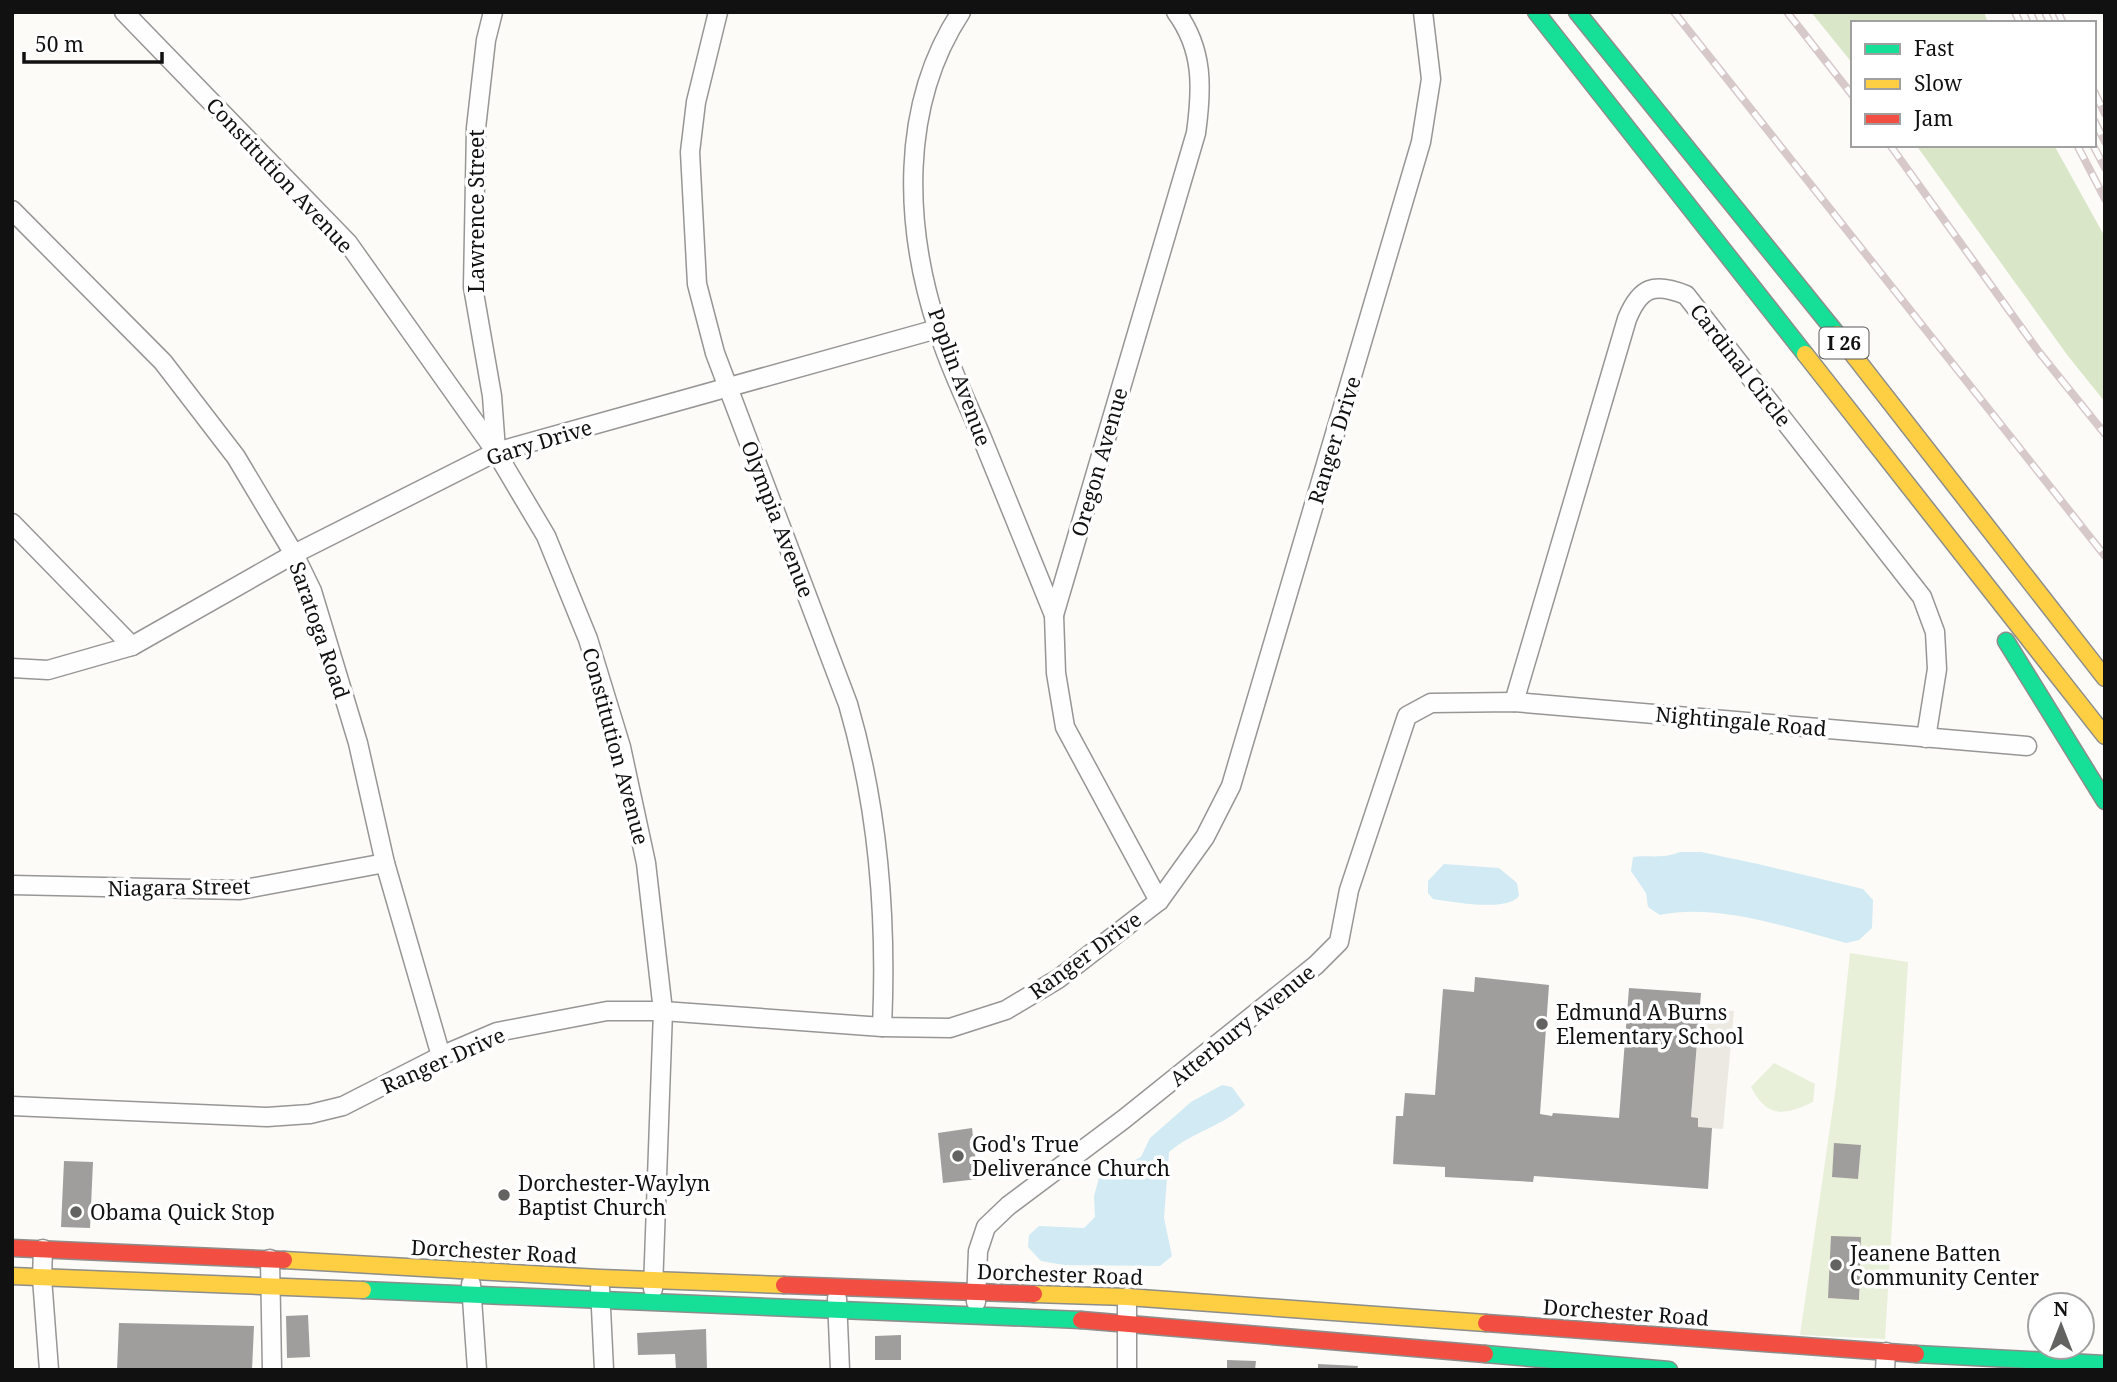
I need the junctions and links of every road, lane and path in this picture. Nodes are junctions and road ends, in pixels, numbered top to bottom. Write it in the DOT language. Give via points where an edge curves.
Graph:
graph roads {
  1 [pos="124,12"];
  2 [pos="493,12"];
  3 [pos="718,12"];
  4 [pos="961,12"];
  5 [pos="1176,12"];
  6 [pos="1423,12"];
  7 [pos="1536,12"];
  8 [pos="1577,12"];
  9 [pos="12,210"];
  10 [pos="937,329"];
  11 [pos="728,389"];
  12 [pos="1860,425"];
  13 [pos="496,452"];
  14 [pos="12,523"];
  15 [pos="294,554"];
  16 [pos="1981,605"];
  17 [pos="1054,615"];
  18 [pos="1996,628"];
  19 [pos="2072,633"];
  20 [pos="132,646"];
  21 [pos="2105,667"];
  22 [pos="12,668"];
  23 [pos="2105,678"];
  24 [pos="1514,702"];
  25 [pos="1456,704"];
  26 [pos="2105,736"];
  27 [pos="1926,738"];
  28 [pos="2026,746"];
  29 [pos="2105,801"];
  30 [pos="386,863"];
  31 [pos="12,885"];
  32 [pos="1159,901"];
  33 [pos="663,1011"];
  34 [pos="883,1027"];
  35 [pos="441,1056"];
  36 [pos="12,1106"];
  37 [pos="12,1248"];
  38 [pos="43,1249"];
  39 [pos="270,1259"];
  40 [pos="470,1270"];
  41 [pos="12,1276"];
  42 [pos="42,1278"];
  43 [pos="600,1278"];
  44 [pos="654,1278"];
  45 [pos="268,1287"];
  46 [pos="836,1288"];
  47 [pos="976,1292"];
  48 [pos="472,1295"];
  49 [pos="1127,1297"];
  50 [pos="600,1301"];
  51 [pos="653,1303"];
  52 [pos="838,1310"];
  53 [pos="976,1316"];
  54 [pos="1127,1324"];
  55 [pos="1885,1361"];
  56 [pos="2105,1364"];
  57 [pos="2078,1366"];
  58 [pos="49,1370"];
  59 [pos="272,1370"];
  60 [pos="477,1370"];
  61 [pos="604,1370"];
  62 [pos="840,1370"];
  63 [pos="1127,1370"];
  64 [pos="1669,1370"];
  1 -- 13 [label="street, Constitution Avenue" via="348,243"];
  2 -- 13 [label="street, Lawrence Street" via="476,128 473,287 492,396"];
  3 -- 11 [label="street, Olympia Avenue" via="696,102 690,152 697,284"];
  4 -- 10 [label="street, Poplin Avenue" via="928,84 914,141 913,200 919,252"];
  5 -- 17 [label="street, Oregon Avenue" via="1199,55 1202,95 1196,133"];
  6 -- 32 [label="street, Ranger Drive" via="1431,79 1421,142 1231,786 1205,837"];
  7 -- 12 [label="main road, I 26"];
  8 -- 19 [label="main road, I 26"];
  9 -- 15 [label="street, Saratoga Road" via="163,362 236,457"];
  10 -- 11 [label="street, Gary Drive"];
  10 -- 17 [label="street, Poplin Avenue"];
  11 -- 13 [label="street, Gary Drive"];
  11 -- 34 [label="street, Olympia Avenue" via="859,743 877,841 886,946"];
  12 -- 16 [label="main road"];
  12 -- 26 [label="main road, I 26"];
  13 -- 15 [label="street, Gary Drive"];
  13 -- 33 [label="street, Constitution Avenue" via="546,536 588,639 621,747 646,863"];
  14 -- 20 [label="street"];
  15 -- 20 [label="street, Gary Drive"];
  15 -- 30 [label="street, Saratoga Road" via="312,591 358,743"];
  17 -- 32 [label="street, Oregon Avenue" via="1056,673 1065,727"];
  18 -- 29 [label="main road"];
  19 -- 21 [label="main road"];
  19 -- 23 [label="main road, I 26"];
  20 -- 22 [label="street, Gary Drive" via="48,670"];
  24 -- 25 [label="street, Nightingale Road"];
  24 -- 27 [label="street, Nightingale Road"];
  24 -- 27 [label="street, Cardinal Circle" via="1627,319 1635,300 1652,288 1670,288 1686,295 1922,597 1935,632 1937,669"];
  25 -- 47 [label="street, Atterbury Avenue" via="1430,703 1407,716 1349,890 1339,942 986,1227 978,1251"];
  27 -- 28 [label="street, Nightingale Road"];
  30 -- 31 [label="street, Niagara Street" via="240,890"];
  30 -- 35 [label="street, Saratoga Road"];
  32 -- 34 [label="street, Ranger Drive" via="1058,979 1006,1010 950,1028"];
  33 -- 34 [label="street, Ranger Drive"];
  33 -- 35 [label="street, Ranger Drive" via="607,1011 511,1030"];
  33 -- 44 [label="street, Constitution Avenue"];
  35 -- 36 [label="street, Ranger Drive" via="343,1106 310,1114 267,1117"];
  37 -- 38 [label="main road, Dorchester Road"];
  38 -- 39 [label="main road, Dorchester Road"];
  38 -- 42 [label="street"];
  39 -- 40 [label="main road, Dorchester Road"];
  39 -- 45 [label="street"];
  40 -- 43 [label="main road, Dorchester Road"];
  40 -- 48 [label="street"];
  41 -- 42 [label="main road"];
  42 -- 45 [label="main road"];
  42 -- 58 [label="street"];
  43 -- 44 [label="main road, Dorchester Road"];
  43 -- 50 [label="street"];
  44 -- 46 [label="main road, Dorchester Road"];
  44 -- 51 [label="street, Constitution Avenue"];
  45 -- 48 [label="main road"];
  45 -- 59 [label="street"];
  46 -- 47 [label="main road, Dorchester Road"];
  46 -- 52 [label="street"];
  47 -- 49 [label="main road, Dorchester Road"];
  47 -- 53 [label="street, Atterbury Avenue"];
  48 -- 50 [label="main road"];
  48 -- 60 [label="street"];
  49 -- 54 [label="street"];
  49 -- 55 [label="main road, Dorchester Road"];
  50 -- 51 [label="main road"];
  50 -- 61 [label="street"];
  51 -- 52 [label="main road"];
  52 -- 53 [label="main road"];
  52 -- 62 [label="street"];
  53 -- 54 [label="main road"];
  54 -- 63 [label="street"];
  54 -- 64 [label="main road"];
  55 -- 57 [label="main road, Dorchester Road"];
  56 -- 57 [label="main road, Dorchester Road"];
}
